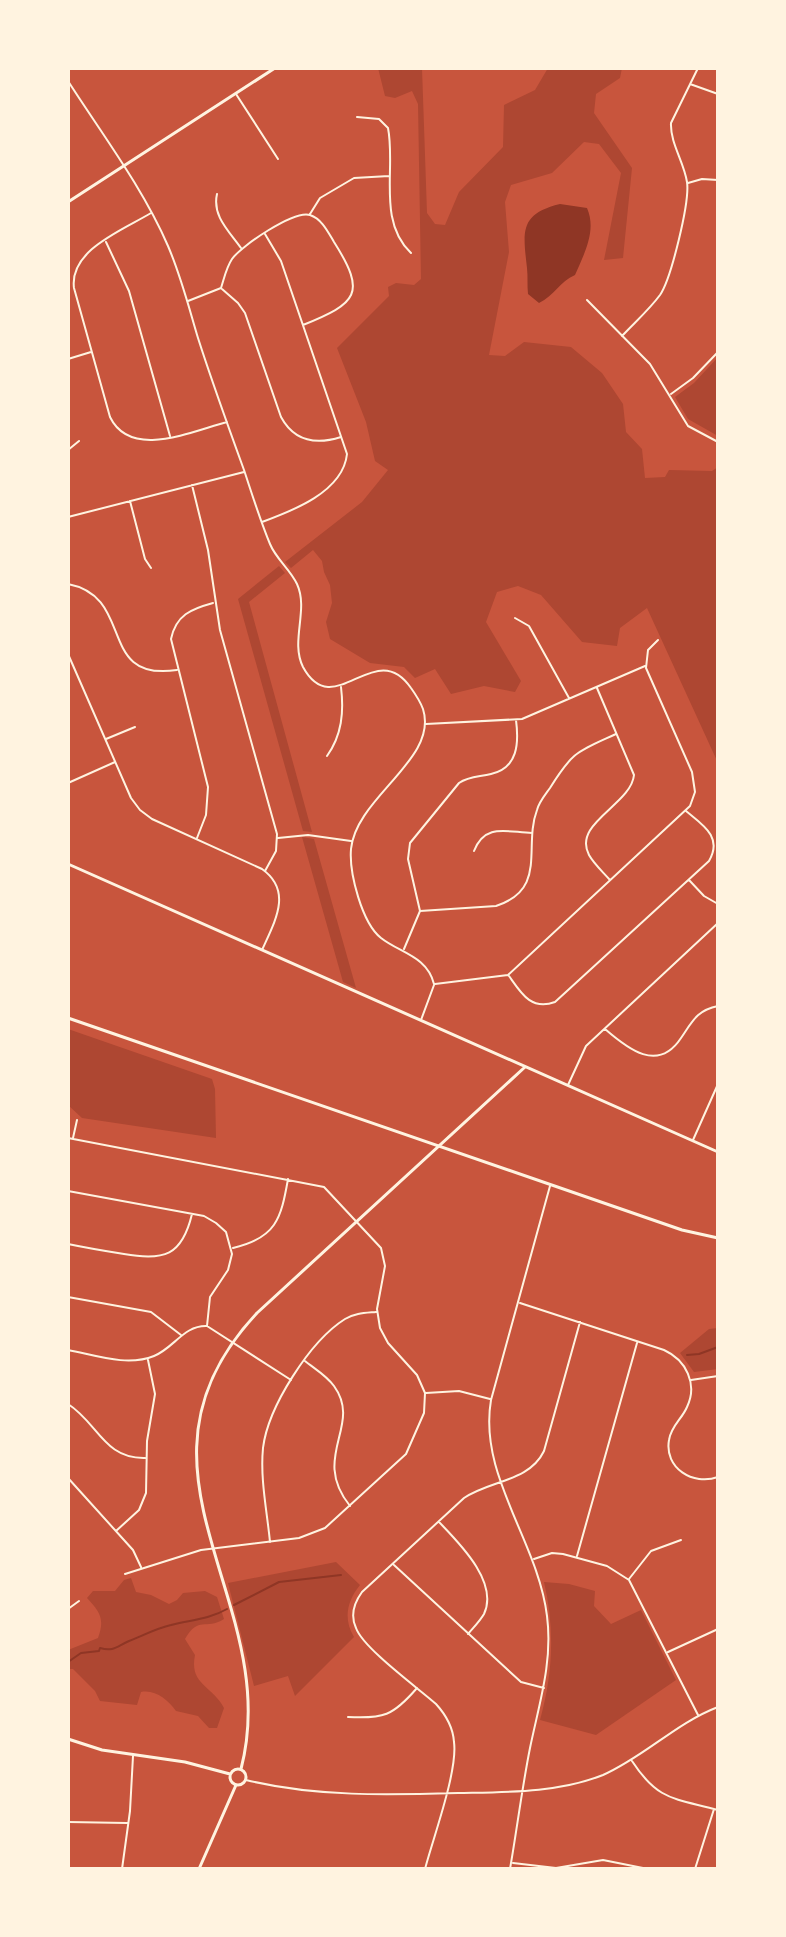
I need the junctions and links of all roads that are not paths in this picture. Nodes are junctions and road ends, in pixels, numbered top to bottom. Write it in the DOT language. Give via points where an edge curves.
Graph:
graph roads {
  1 [pos="275,68"];
  2 [pos="698,68"];
  3 [pos="68,81"];
  4 [pos="690,84"];
  5 [pos="236,93"];
  6 [pos="718,94"];
  7 [pos="357,117"];
  8 [pos="278,159"];
  9 [pos="123,167"];
  10 [pos="390,176"];
  11 [pos="718,180"];
  12 [pos="687,183"];
  13 [pos="217,194"];
  14 [pos="68,202"];
  15 [pos="152,212"];
  16 [pos="310,215"];
  17 [pos="265,234"];
  18 [pos="105,241"];
  19 [pos="242,249"];
  20 [pos="411,253"];
  21 [pos="221,288"];
  22 [pos="587,300"];
  23 [pos="187,301"];
  24 [pos="303,325"];
  25 [pos="622,336"];
  26 [pos="92,352"];
  27 [pos="718,352"];
  28 [pos="68,359"];
  29 [pos="670,394"];
  30 [pos="227,422"];
  31 [pos="170,436"];
  32 [pos="342,436"];
  33 [pos="79,441"];
  34 [pos="718,442"];
  35 [pos="68,450"];
  36 [pos="244,472"];
  37 [pos="192,485"];
  38 [pos="129,500"];
  39 [pos="68,517"];
  40 [pos="262,522"];
  41 [pos="151,568"];
  42 [pos="68,584"];
  43 [pos="215,603"];
  44 [pos="515,618"];
  45 [pos="658,640"];
  46 [pos="68,654"];
  47 [pos="645,666"];
  48 [pos="178,670"];
  49 [pos="341,686"];
  50 [pos="597,687"];
  51 [pos="570,699"];
  52 [pos="516,720"];
  53 [pos="425,724"];
  54 [pos="135,727"];
  55 [pos="616,734"];
  56 [pos="105,739"];
  57 [pos="327,756"];
  58 [pos="115,762"];
  59 [pos="68,783"];
  60 [pos="686,811"];
  61 [pos="533,834"];
  62 [pos="196,839"];
  63 [pos="277,839"];
  64 [pos="352,842"];
  65 [pos="474,851"];
  66 [pos="68,864"];
  67 [pos="265,871"];
  68 [pos="689,880"];
  69 [pos="610,881"];
  70 [pos="718,904"];
  71 [pos="420,911"];
  72 [pos="718,923"];
  73 [pos="404,950"];
  74 [pos="262,951"];
  75 [pos="508,975"];
  76 [pos="434,984"];
  77 [pos="718,1006"];
  78 [pos="68,1018"];
  79 [pos="421,1021"];
  80 [pos="605,1029"];
  81 [pos="525,1067"];
  82 [pos="718,1084"];
  83 [pos="568,1086"];
  84 [pos="77,1120"];
  85 [pos="68,1138"];
  86 [pos="73,1139"];
  87 [pos="693,1141"];
  88 [pos="437,1146"];
  89 [pos="718,1152"];
  90 [pos="288,1179"];
  91 [pos="551,1185"];
  92 [pos="68,1191"];
  93 [pos="192,1214"];
  94 [pos="357,1221"];
  95 [pos="718,1238"];
  96 [pos="68,1244"];
  97 [pos="232,1248"];
  98 [pos="68,1297"];
  99 [pos="518,1302"];
  100 [pos="377,1312"];
  101 [pos="580,1322"];
  102 [pos="207,1326"];
  103 [pos="182,1336"];
  104 [pos="233,1341"];
  105 [pos="637,1341"];
  106 [pos="68,1350"];
  107 [pos="148,1358"];
  108 [pos="304,1361"];
  109 [pos="718,1376"];
  110 [pos="292,1380"];
  111 [pos="690,1380"];
  112 [pos="425,1393"];
  113 [pos="491,1400"];
  114 [pos="68,1404"];
  115 [pos="146,1458"];
  116 [pos="718,1477"];
  117 [pos="68,1478"];
  118 [pos="501,1481"];
  119 [pos="351,1506"];
  120 [pos="439,1521"];
  121 [pos="116,1531"];
  122 [pos="681,1540"];
  123 [pos="270,1542"];
  124 [pos="213,1548"];
  125 [pos="577,1558"];
  126 [pos="533,1559"];
  127 [pos="393,1564"];
  128 [pos="141,1568"];
  129 [pos="125,1574"];
  130 [pos="629,1580"];
  131 [pos="79,1601"];
  132 [pos="68,1609"];
  133 [pos="718,1629"];
  134 [pos="468,1634"];
  135 [pos="667,1652"];
  136 [pos="417,1687"];
  137 [pos="544,1688"];
  138 [pos="718,1707"];
  139 [pos="698,1716"];
  140 [pos="348,1717"];
  141 [pos="68,1739"];
  142 [pos="133,1754"];
  143 [pos="631,1760"];
  144 [pos="241,1769"];
  145 [pos="230,1774"];
  146 [pos="246,1780"];
  147 [pos="236,1785"];
  148 [pos="523,1790"];
  149 [pos="446,1793"];
  150 [pos="716,1809"];
  151 [pos="68,1822"];
  152 [pos="129,1824"];
  153 [pos="511,1863"];
  154 [pos="576,1864"];
  155 [pos="122,1869"];
  156 [pos="199,1869"];
  157 [pos="425,1869"];
  158 [pos="510,1869"];
  159 [pos="577,1869"];
  160 [pos="648,1869"];
  161 [pos="695,1869"];
  1 -- 5 [label="street"];
  2 -- 4 [label="street"];
  3 -- 9 [label="street"];
  4 -- 6 [label="street"];
  4 -- 12 [label="street" via="670,131"];
  5 -- 8 [label="street"];
  5 -- 9 [label="street"];
  7 -- 10 [label="street" via="375,117 386,124"];
  9 -- 14 [label="street"];
  9 -- 15 [label="street"];
  10 -- 16 [label="street" via="354,178 320,198"];
  10 -- 20 [label="street" via="394,229"];
  11 -- 12 [label="street"];
  12 -- 25 [label="street" via="685,214 663,290"];
  13 -- 19 [label="street" via="219,217"];
  15 -- 18 [label="street"];
  15 -- 23 [label="street"];
  16 -- 17 [label="street" via="295,216"];
  16 -- 24 [label="street" via="322,223 350,268 353,286 342,308"];
  17 -- 19 [label="street"];
  17 -- 24 [label="street" via="281,261"];
  18 -- 26 [label="street" via="82,257 74,275"];
  18 -- 31 [label="street" via="129,291"];
  19 -- 21 [label="street"];
  21 -- 23 [label="street"];
  21 -- 32 [label="street" via="245,313 288,428 312,441"];
  22 -- 25 [label="street"];
  23 -- 30 [label="street"];
  24 -- 32 [label="street"];
  25 -- 29 [label="street"];
  26 -- 28 [label="street"];
  26 -- 31 [label="street" via="117,428 140,441"];
  27 -- 29 [label="street"];
  29 -- 34 [label="street" via="688,426"];
  30 -- 31 [label="street"];
  30 -- 36 [label="street"];
  32 -- 40 [label="street" via="346,459 338,475 304,506"];
  33 -- 35 [label="street"];
  36 -- 37 [label="street"];
  36 -- 40 [label="street"];
  37 -- 38 [label="street"];
  37 -- 43 [label="street"];
  38 -- 39 [label="street"];
  38 -- 41 [label="street"];
  40 -- 49 [label="street" via="270,546 300,594 301,663 319,682"];
  42 -- 48 [label="street" via="98,599 136,666 155,673"];
  43 -- 48 [label="street" via="190,610 177,622 171,639"];
  43 -- 63 [label="street"];
  44 -- 51 [label="street" via="529,626"];
  45 -- 47 [label="street" via="648,650"];
  46 -- 56 [label="street"];
  47 -- 50 [label="street"];
  47 -- 60 [label="street" via="694,778 695,792"];
  48 -- 62 [label="street" via="208,787 206,815"];
  49 -- 53 [label="street" via="377,670 395,672 419,700"];
  49 -- 57 [label="street" via="339,733"];
  50 -- 51 [label="street"];
  50 -- 55 [label="street"];
  51 -- 52 [label="street"];
  52 -- 53 [label="street"];
  52 -- 71 [label="street" via="518,746 508,764 459,783 410,843 408,859"];
  53 -- 64 [label="street" via="418,749 365,813"];
  54 -- 56 [label="street"];
  55 -- 61 [label="street" via="569,758 537,807"];
  55 -- 69 [label="street" via="634,780 591,827 586,843 591,859"];
  56 -- 58 [label="street"];
  58 -- 59 [label="street"];
  58 -- 62 [label="street" via="140,810"];
  60 -- 68 [label="street" via="711,832 715,847"];
  60 -- 69 [label="street"];
  61 -- 65 [label="street" via="492,831"];
  61 -- 71 [label="street" via="529,879 507,902"];
  62 -- 67 [label="street"];
  63 -- 64 [label="street" via="301,835"];
  63 -- 67 [label="street"];
  64 -- 73 [label="street" via="352,869 369,924"];
  66 -- 74 [label="street"];
  67 -- 74 [label="street" via="277,885 280,905"];
  68 -- 70 [label="street"];
  68 -- 75 [label="street" via="555,1002 528,1001"];
  69 -- 75 [label="street"];
  71 -- 73 [label="street"];
  72 -- 80 [label="street"];
  73 -- 76 [label="street" via="424,966"];
  74 -- 79 [label="street"];
  75 -- 76 [label="street"];
  76 -- 79 [label="street"];
  77 -- 80 [label="street" via="700,1013 676,1045 658,1055 633,1052"];
  78 -- 88 [label="street"];
  79 -- 81 [label="street"];
  80 -- 83 [label="street" via="581,1053"];
  81 -- 83 [label="street"];
  81 -- 88 [label="street"];
  82 -- 87 [label="street"];
  83 -- 87 [label="street"];
  84 -- 86 [label="street"];
  85 -- 86 [label="street"];
  86 -- 90 [label="street"];
  87 -- 89 [label="street"];
  88 -- 91 [label="street"];
  88 -- 94 [label="street"];
  90 -- 94 [label="street" via="324,1187"];
  90 -- 97 [label="street" via="282,1211 271,1230"];
  91 -- 95 [label="street"];
  91 -- 99 [label="street"];
  92 -- 93 [label="street"];
  93 -- 96 [label="street" via="183,1240 161,1257"];
  93 -- 97 [label="street" via="216,1223"];
  94 -- 100 [label="street" via="378,1242 385,1260"];
  94 -- 104 [label="street"];
  97 -- 102 [label="street" via="229,1267 209,1301"];
  98 -- 103 [label="street" via="151,1312"];
  99 -- 101 [label="street"];
  99 -- 113 [label="street"];
  100 -- 108 [label="street" via="343,1320"];
  100 -- 112 [label="street" via="383,1335 417,1375"];
  101 -- 105 [label="street"];
  101 -- 118 [label="street" via="541,1458 526,1472"];
  102 -- 103 [label="street" via="193,1327"];
  102 -- 104 [label="street"];
  103 -- 107 [label="street"];
  104 -- 110 [label="street"];
  104 -- 124 [label="street" via="206,1395 197,1437 199,1495"];
  105 -- 111 [label="street" via="675,1357"];
  105 -- 125 [label="street"];
  106 -- 107 [label="street" via="121,1360"];
  107 -- 115 [label="street" via="155,1386"];
  108 -- 110 [label="street"];
  108 -- 119 [label="street" via="328,1378 340,1397 343,1418 334,1476"];
  109 -- 111 [label="street"];
  110 -- 123 [label="street" via="273,1413 263,1446"];
  111 -- 116 [label="street" via="689,1404 669,1438 670,1457 691,1478"];
  112 -- 113 [label="street" via="459,1391"];
  112 -- 119 [label="street" via="424,1413 406,1454"];
  113 -- 118 [label="street" via="490,1444"];
  114 -- 115 [label="street" via="118,1453"];
  115 -- 121 [label="street" via="144,1500"];
  117 -- 121 [label="street"];
  118 -- 120 [label="street" via="471,1493"];
  118 -- 126 [label="street"];
  119 -- 123 [label="street" via="316,1533"];
  120 -- 127 [label="street"];
  120 -- 134 [label="street" via="473,1558 486,1593 484,1612"];
  121 -- 128 [label="street"];
  122 -- 130 [label="street" via="651,1551"];
  123 -- 124 [label="street"];
  124 -- 128 [label="street"];
  124 -- 144 [label="street" via="247,1678 249,1724"];
  125 -- 126 [label="street" via="552,1553"];
  125 -- 130 [label="street" via="607,1566"];
  126 -- 137 [label="street" via="548,1620"];
  127 -- 134 [label="street"];
  127 -- 136 [label="street" via="359,1597 354,1621 361,1638"];
  128 -- 129 [label="street"];
  130 -- 135 [label="street"];
  131 -- 132 [label="street"];
  133 -- 135 [label="street"];
  134 -- 137 [label="street" via="521,1682"];
  135 -- 139 [label="street"];
  136 -- 140 [label="street" via="386,1715"];
  136 -- 149 [label="street" via="441,1710 453,1733 454,1759"];
  137 -- 148 [label="street"];
  138 -- 139 [label="street"];
  139 -- 143 [label="street"];
  141 -- 142 [label="street"];
  142 -- 145 [label="street"];
  142 -- 152 [label="street"];
  143 -- 148 [label="street" via="574,1784"];
  143 -- 150 [label="street" via="660,1793"];
  144 -- 145 [label="street"];
  144 -- 146 [label="street"];
  145 -- 147 [label="street"];
  146 -- 147 [label="street"];
  146 -- 149 [label="street" via="289,1789"];
  147 -- 156 [label="street"];
  148 -- 149 [label="street"];
  148 -- 153 [label="street"];
  149 -- 157 [label="street"];
  150 -- 161 [label="street"];
  151 -- 152 [label="street"];
  152 -- 155 [label="street"];
  153 -- 154 [label="street" via="545,1868"];
  153 -- 158 [label="street"];
  154 -- 159 [label="street"];
  154 -- 160 [label="street" via="616,1861"];
}
